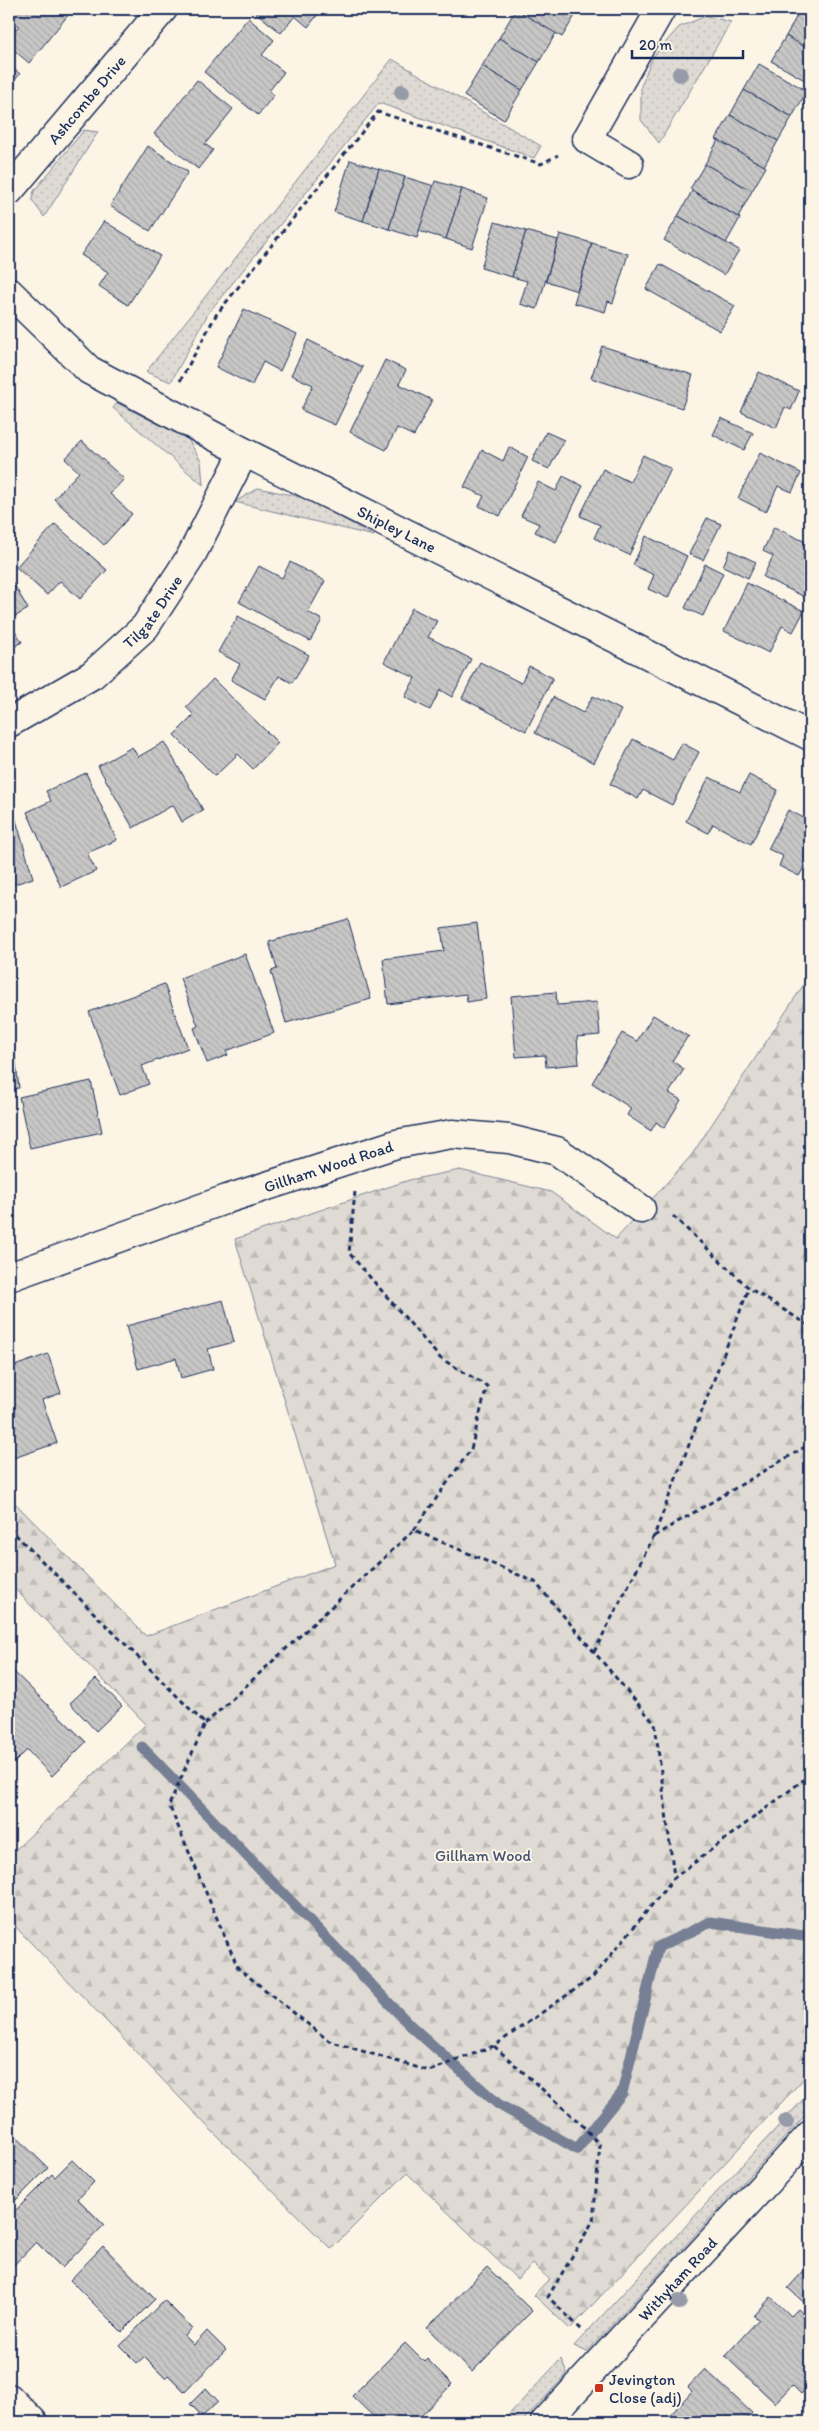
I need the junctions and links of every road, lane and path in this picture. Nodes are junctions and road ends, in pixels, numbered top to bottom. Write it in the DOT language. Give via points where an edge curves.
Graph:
graph roads {
  1 [pos="164,9"];
  2 [pos="661,9"];
  3 [pos="587,139"];
  4 [pos="629,164"];
  5 [pos="9,191"];
  6 [pos="9,292"];
  7 [pos="164,410"];
  8 [pos="244,452"];
  9 [pos="9,723"];
  10 [pos="809,732"];
  11 [pos="358,1156"];
  12 [pos="641,1209"];
  13 [pos="9,1277"];
  14 [pos="749,1288"];
  15 [pos="810,1326"];
  16 [pos="810,1444"];
  17 [pos="9,1528"];
  18 [pos="414,1530"];
  19 [pos="654,1536"];
  20 [pos="594,1652"];
  21 [pos="205,1724"];
  22 [pos="810,1775"];
  23 [pos="674,1878"];
  24 [pos="494,2046"];
  25 [pos="810,2135"];
  26 [pos="608,2355"];
  27 [pos="9,2398"];
  28 [pos="33,2422"];
  29 [pos="545,2422"];
  1 -- 5 [label="street, Ashcombe Drive"];
  2 -- 3 [label="street"];
  3 -- 4 [label="street"];
  3 -- 7 [label="path" via="541,164 378,112 216,316"];
  6 -- 7 [label="street, Shipley Lane" via="89,370"];
  7 -- 8 [label="street, Shipley Lane"];
  8 -- 9 [label="street, Tilgate Drive" via="190,558 145,627 92,675"];
  8 -- 10 [label="street, Shipley Lane"];
  11 -- 12 [label="street, Gillham Wood Road" via="396,1144 452,1134 509,1139 556,1151"];
  11 -- 13 [label="street, Gillham Wood Road" via="226,1199"];
  11 -- 18 [label="path" via="348,1253 440,1358 487,1386 471,1449"];
  12 -- 14 [label="path" via="670,1214"];
  14 -- 15 [label="path"];
  14 -- 19 [label="path"];
  16 -- 19 [label="path"];
  17 -- 21 [label="path"];
  18 -- 20 [label="path" via="535,1582"];
  18 -- 21 [label="path"];
  19 -- 20 [label="path"];
  20 -- 23 [label="path" via="655,1724"];
  21 -- 24 [label="path" via="169,1804 238,1968 329,2041 429,2071"];
  22 -- 23 [label="path"];
  23 -- 24 [label="path" via="593,1977"];
  24 -- 26 [label="path" via="600,2145 593,2221 548,2297"];
  25 -- 26 [label="street, Withyham Road"];
  26 -- 29 [label="street, Withyham Road"];
  27 -- 28 [label="street"];
}
